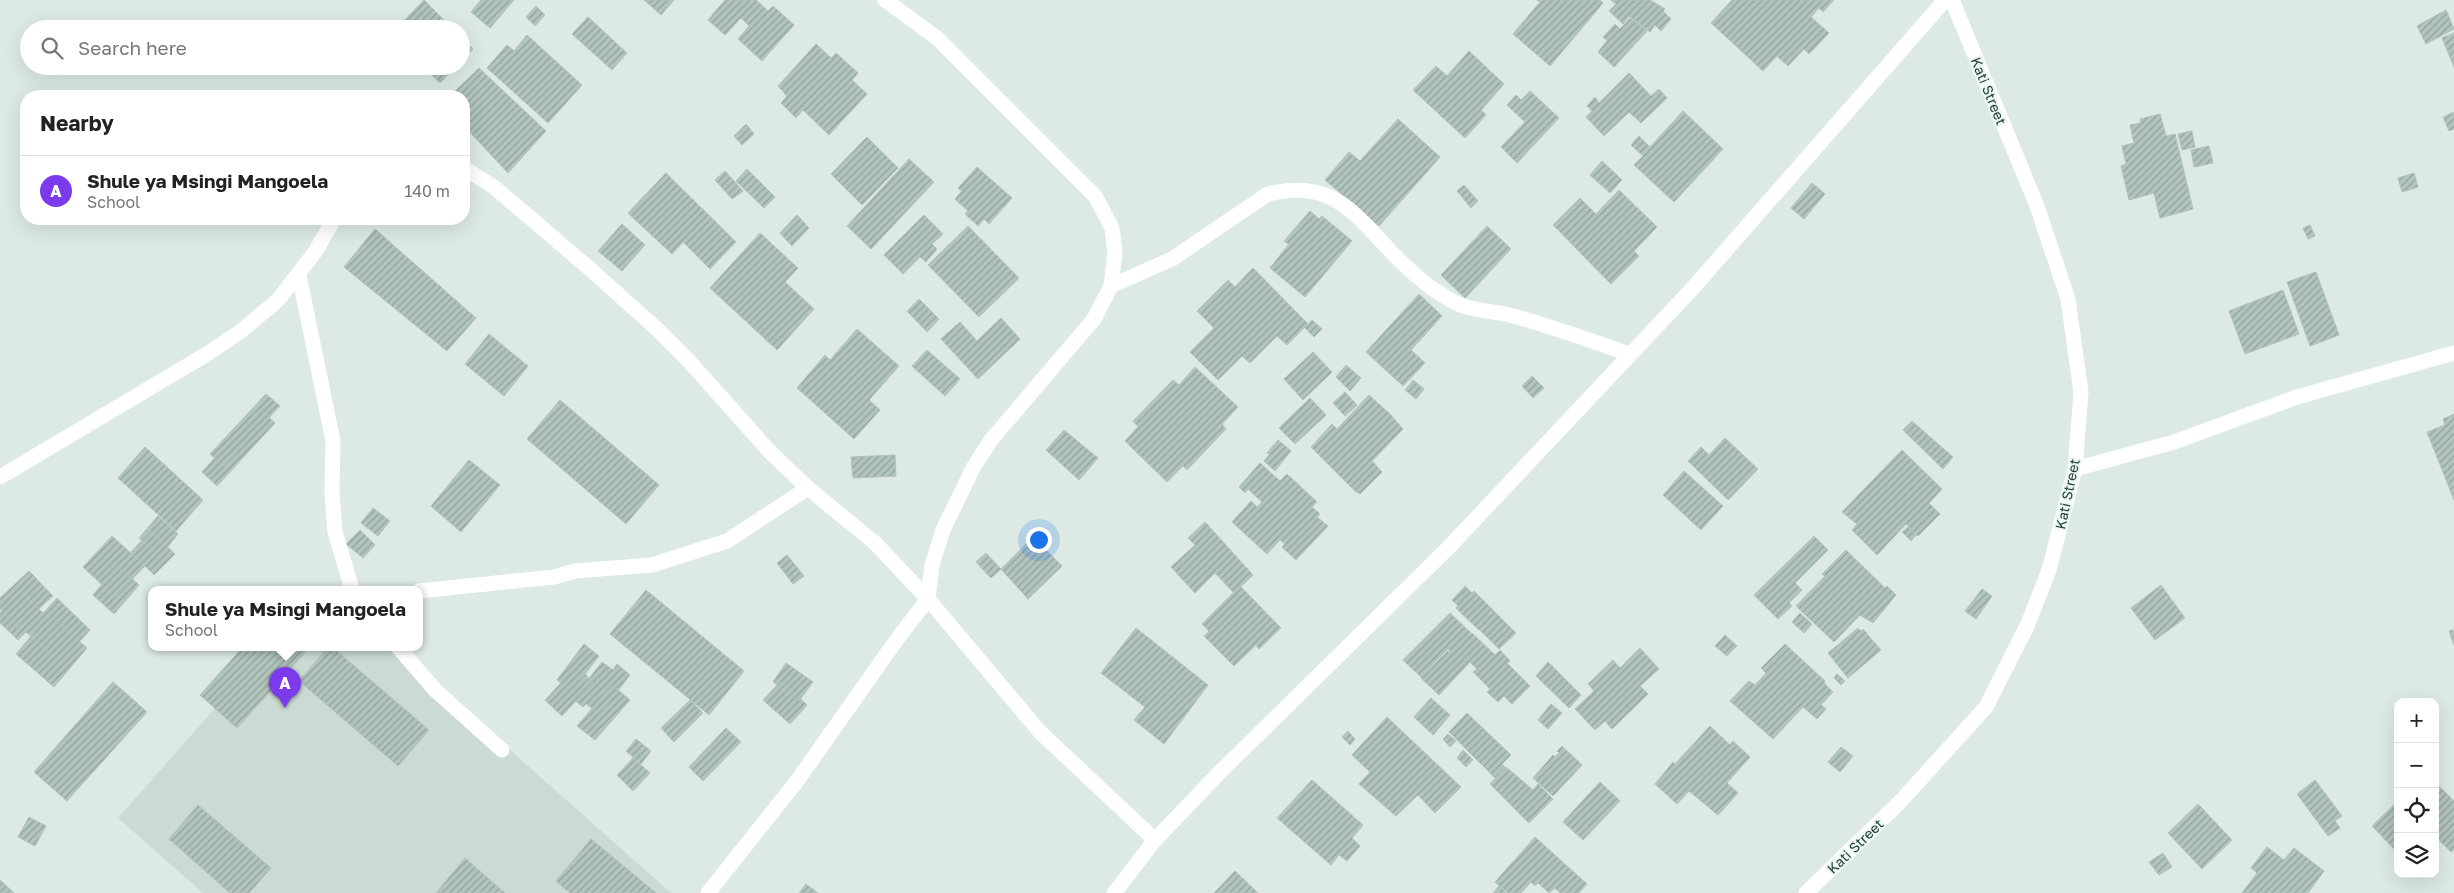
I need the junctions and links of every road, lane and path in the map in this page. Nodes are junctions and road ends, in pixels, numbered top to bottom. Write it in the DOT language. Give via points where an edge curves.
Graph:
graph roads {
  1 [pos="885,0"];
  2 [pos="1946,0"];
  3 [pos="1952,0"];
  4 [pos="470,172"];
  5 [pos="331,225"];
  6 [pos="299,275"];
  7 [pos="1111,286"];
  8 [pos="2454,353"];
  9 [pos="1629,354"];
  10 [pos="2075,468"];
  11 [pos="0,477"];
  12 [pos="808,488"];
  13 [pos="351,586"];
  14 [pos="423,591"];
  15 [pos="928,599"];
  16 [pos="401,651"];
  17 [pos="502,750"];
  18 [pos="1155,840"];
  19 [pos="708,893"];
  20 [pos="1114,893"];
  21 [pos="1806,893"];
  1 -- 7 [label="street" via="937,38 1095,196 1112,228 1115,252"];
  2 -- 9 [label="street" via="1692,289"];
  3 -- 10 [label="street, Kati Street" via="2037,206 2068,300 2081,392"];
  4 -- 12 [label="street" via="494,187 657,330 771,453"];
  5 -- 6 [label="street"];
  6 -- 11 [label="street" via="278,300 234,336"];
  6 -- 13 [label="street" via="332,441 335,532"];
  7 -- 9 [label="street" via="1172,259 1268,194 1306,190 1325,194 1346,205 1415,272 1460,305 1546,325"];
  7 -- 15 [label="street" via="1094,319 991,440 973,468 943,530 932,564"];
  8 -- 10 [label="street" via="2296,397 2174,442"];
  9 -- 18 [label="street" via="1448,548"];
  10 -- 21 [label="street, Kati Street" via="2049,570 2027,626 1986,707 1899,803"];
  12 -- 14 [label="street" via="727,541 652,565 575,571 554,577"];
  12 -- 15 [label="street" via="875,543"];
  15 -- 18 [label="street" via="1040,732"];
  15 -- 19 [label="street" via="797,781"];
  16 -- 17 [label="street" via="435,690"];
  18 -- 20 [label="street"];
}
